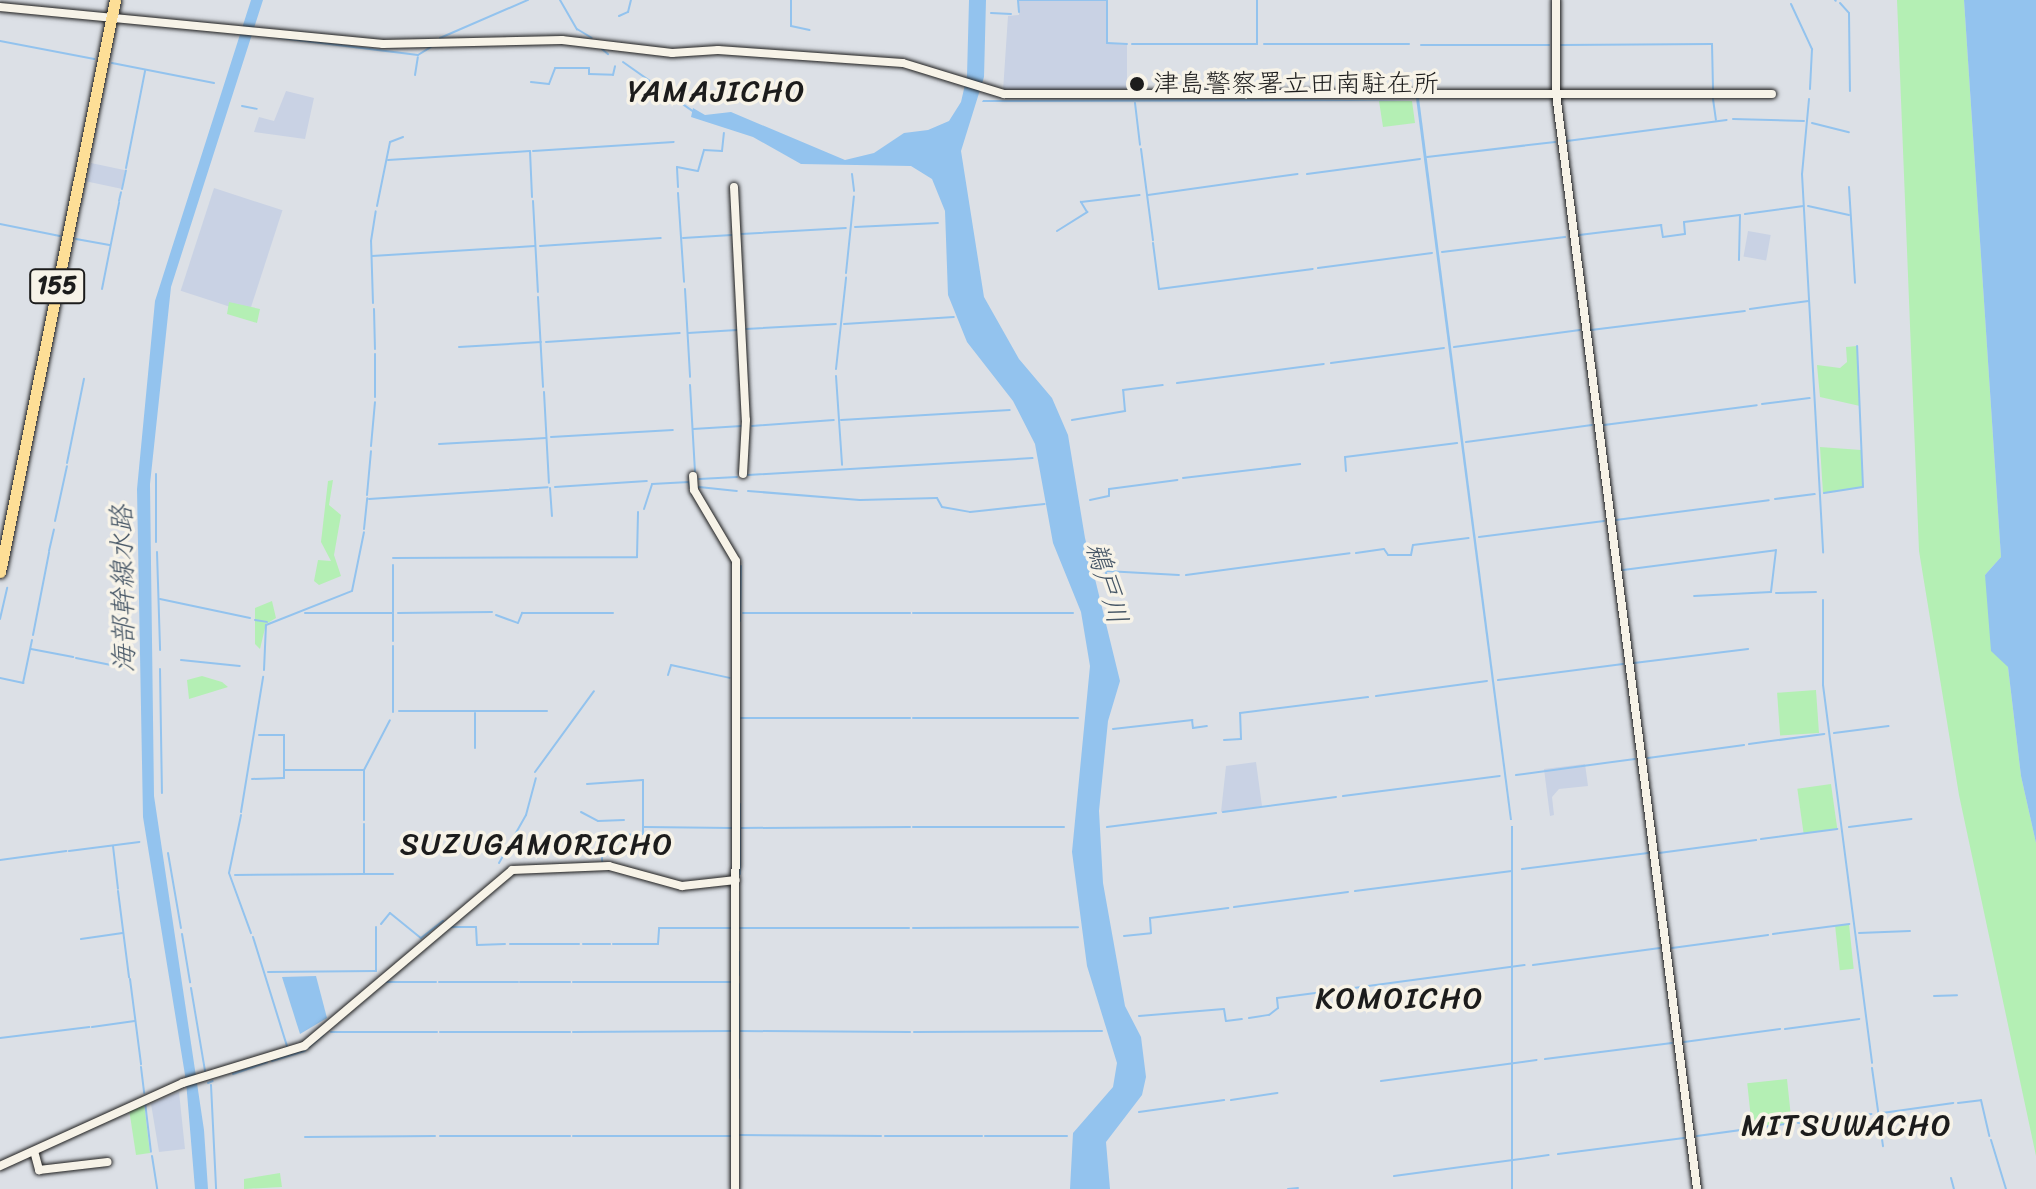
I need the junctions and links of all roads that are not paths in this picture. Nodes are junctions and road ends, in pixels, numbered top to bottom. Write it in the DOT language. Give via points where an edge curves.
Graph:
graph roads {
  1 [pos="115,0"];
  2 [pos="1556,0"];
  3 [pos="0,7"];
  4 [pos="112,16"];
  5 [pos="1556,94"];
  6 [pos="1772,94"];
  7 [pos="734,187"];
  8 [pos="743,474"];
  9 [pos="693,476"];
  10 [pos="0,572"];
  11 [pos="736,880"];
  12 [pos="34,1151"];
  13 [pos="108,1162"];
  14 [pos="0,1166"];
  15 [pos="735,1189"];
  16 [pos="1697,1189"];
  1 -- 4 [label="highway, 155"];
  2 -- 5 [label="street"];
  3 -- 4 [label="street"];
  4 -- 5 [label="street" via="383,44 562,40 672,53 718,50 903,63 981,90"];
  4 -- 10 [label="highway, 155"];
  5 -- 6 [label="street"];
  5 -- 16 [label="street"];
  7 -- 8 [label="street" via="746,420"];
  9 -- 11 [label="street" via="694,490 736,561"];
  11 -- 12 [label="street" via="682,886 609,866 512,870 307,1044 186,1082"];
  11 -- 15 [label="street"];
  12 -- 13 [label="street" via="39,1170"];
  12 -- 14 [label="street"];
}
